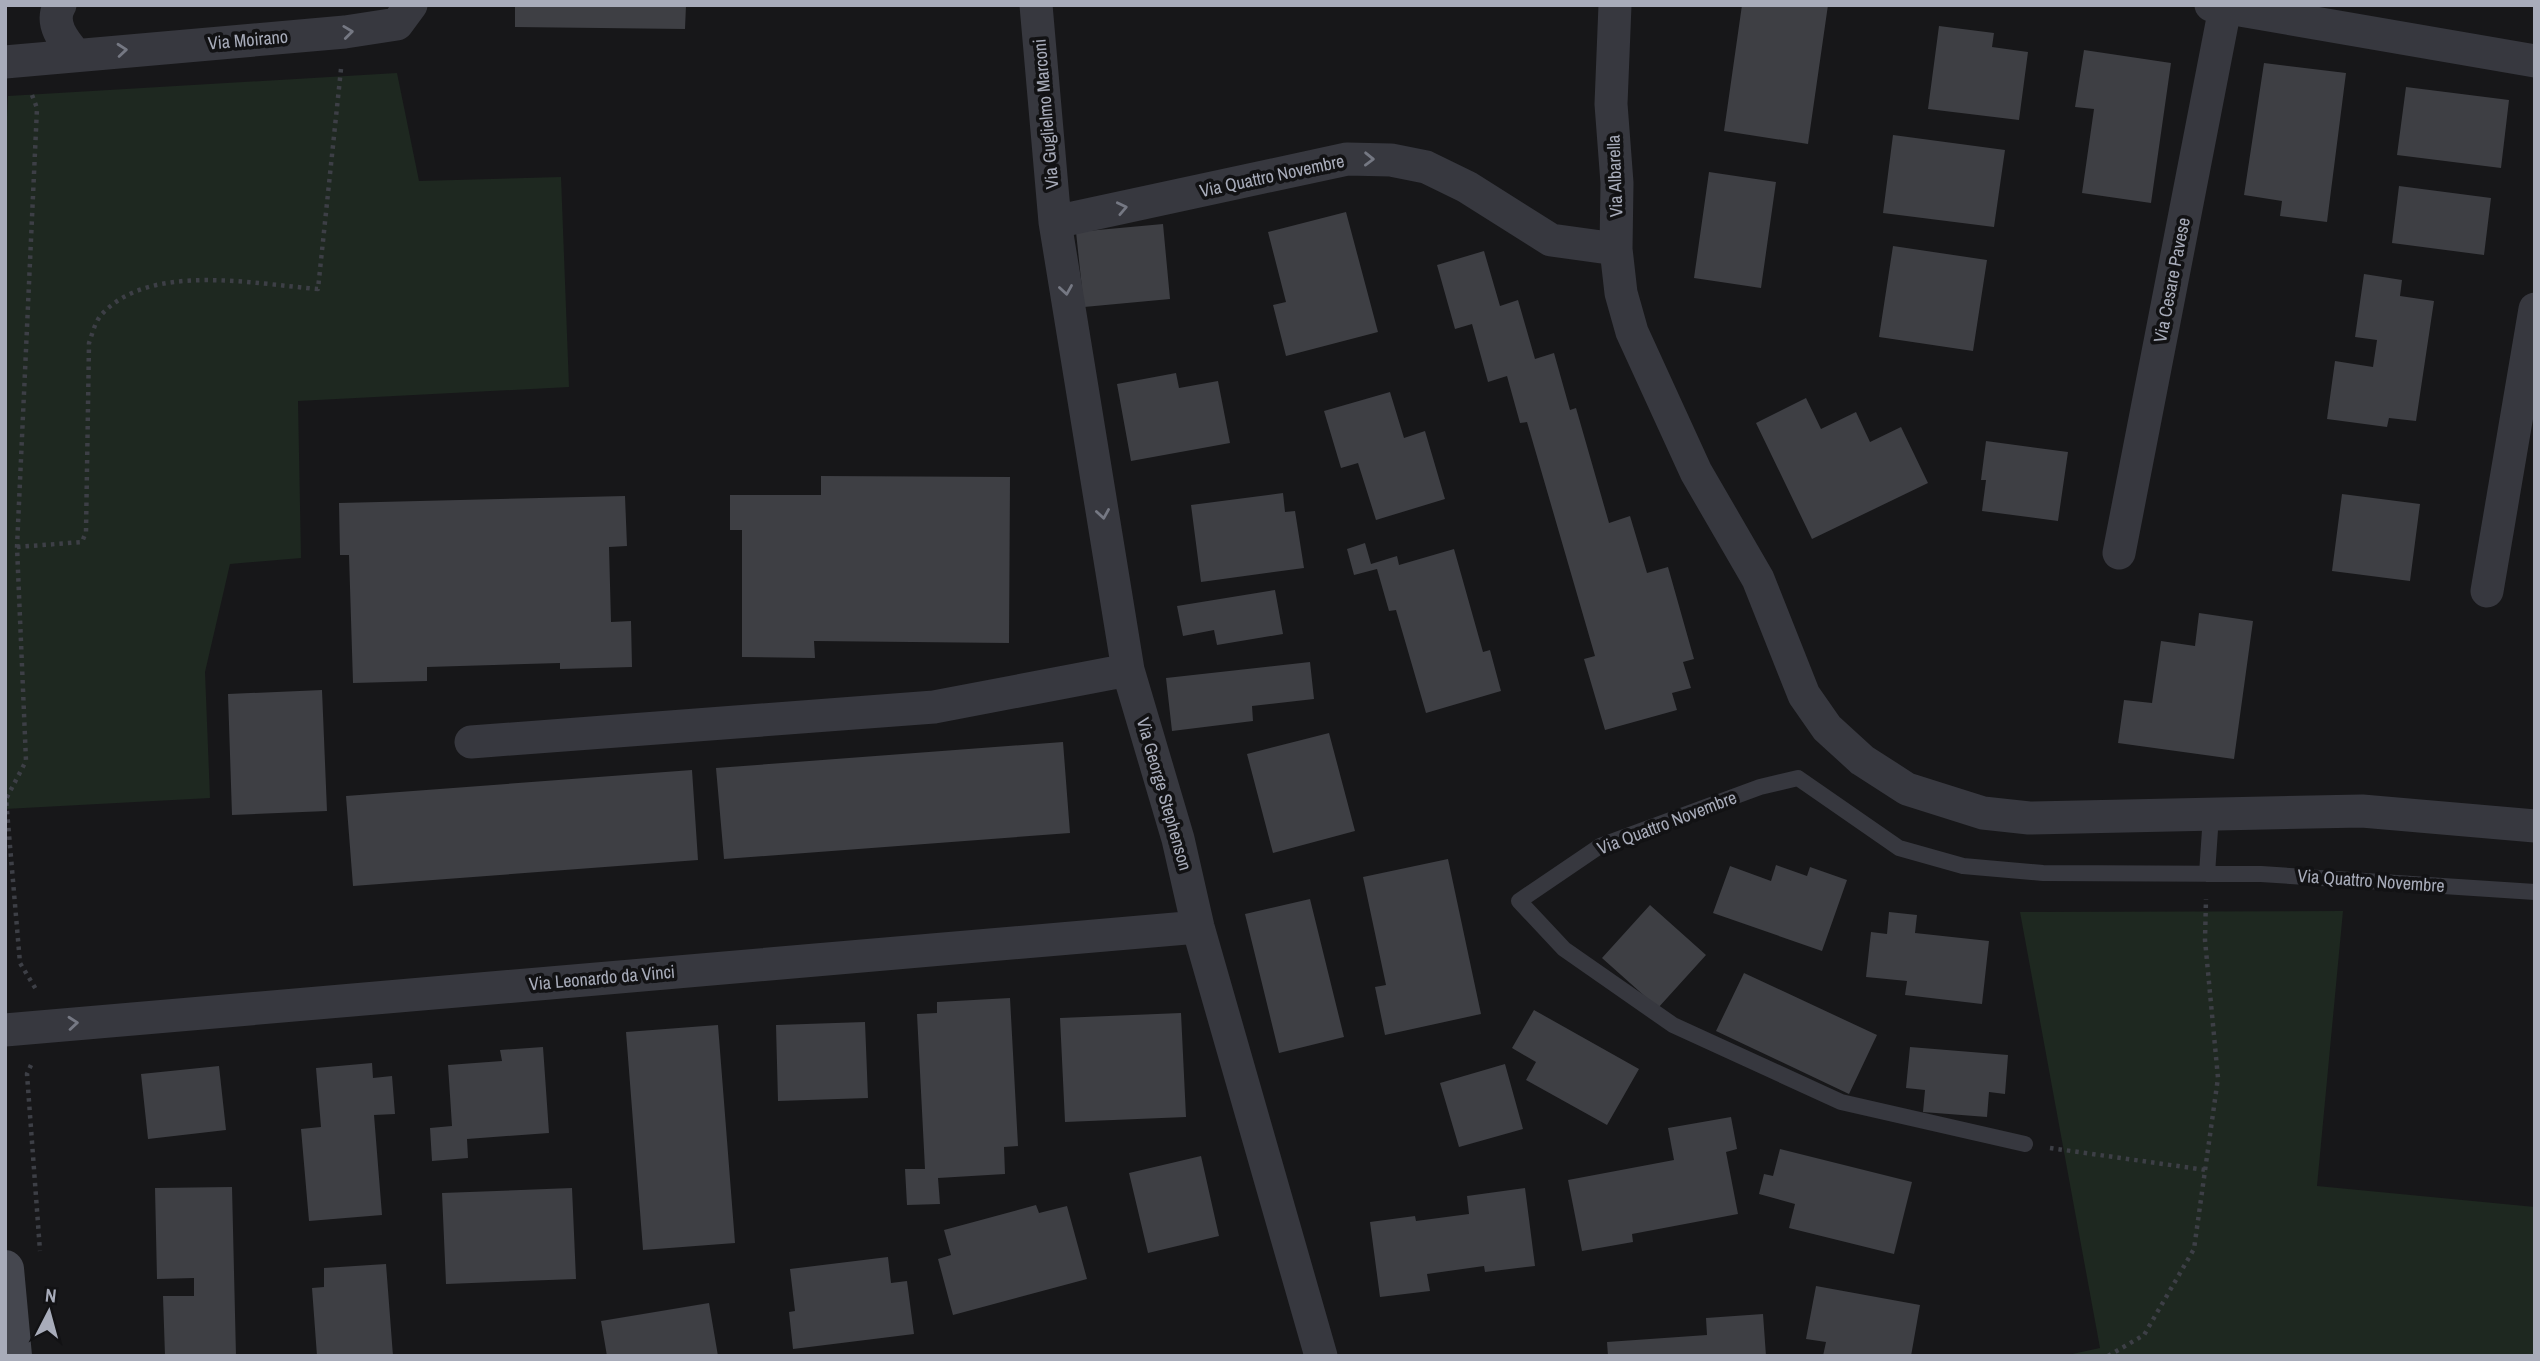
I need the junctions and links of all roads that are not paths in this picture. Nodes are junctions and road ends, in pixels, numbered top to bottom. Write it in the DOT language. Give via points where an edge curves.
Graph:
graph roads {
  1 [pos="60,5"];
  2 [pos="411,5"];
  3 [pos="1036,5"];
  4 [pos="1615,5"];
  5 [pos="2218,7"];
  6 [pos="75,54"];
  7 [pos="12,60"];
  8 [pos="2535,61"];
  9 [pos="1055,222"];
  10 [pos="1606,248"];
  11 [pos="2535,310"];
  12 [pos="2119,553"];
  13 [pos="2487,592"];
  14 [pos="1128,670"];
  15 [pos="471,742"];
  16 [pos="2211,815"];
  17 [pos="2535,826"];
  18 [pos="2207,874"];
  19 [pos="2535,892"];
  20 [pos="1198,927"];
  21 [pos="5,1030"];
  22 [pos="2025,1144"];
  23 [pos="23,1266"];
  24 [pos="13,1356"];
  25 [pos="1321,1356"];
  1 -- 6 [label="street" via="56,10 58,34"];
  6 -- 2 [label="street, Via Moirano, one-way" via="345,32 397,24"];
  3 -- 9 [label="street, Via Guglielmo Marconi"];
  4 -- 10 [label="street, Via Albarella" via="1611,104 1599,183"];
  5 -- 8 [label="street, Via Cesare Pavese"];
  5 -- 12 [label="street, Via Cesare Pavese"];
  6 -- 7 [label="street, Via Moirano"];
  9 -- 10 [label="street, Via Quattro Novembre, one-way" via="1348,159 1391,160 1426,167 1551,240"];
  9 -- 14 [label="street, Via George Stephenson, one-way"];
  10 -- 16 [label="street" via="1601,294 1615,337 1663,434 1696,472 1758,579 1804,695 1827,728 1862,760 1907,789 1983,813 2029,818"];
  11 -- 13 [label="street"];
  14 -- 15 [label="street" via="934,707"];
  14 -- 20 [label="street, Via George Stephenson" via="1178,839"];
  16 -- 17 [label="street" via="2362,811"];
  16 -- 18 [label="lane"];
  18 -- 19 [label="lane, Via Quattro Novembre"];
  18 -- 22 [label="lane, Via Quattro Novembre" via="2043,873 1963,866 1899,848 1798,778 1760,787 1600,846 1519,901 1564,949 1673,1025 1841,1102"];
  21 -- 20 [label="street, Via Leonardo da Vinci, one-way"];
  20 -- 25 [label="street, Via George Stephenson"];
  23 -- 24 [label="street"];
}
